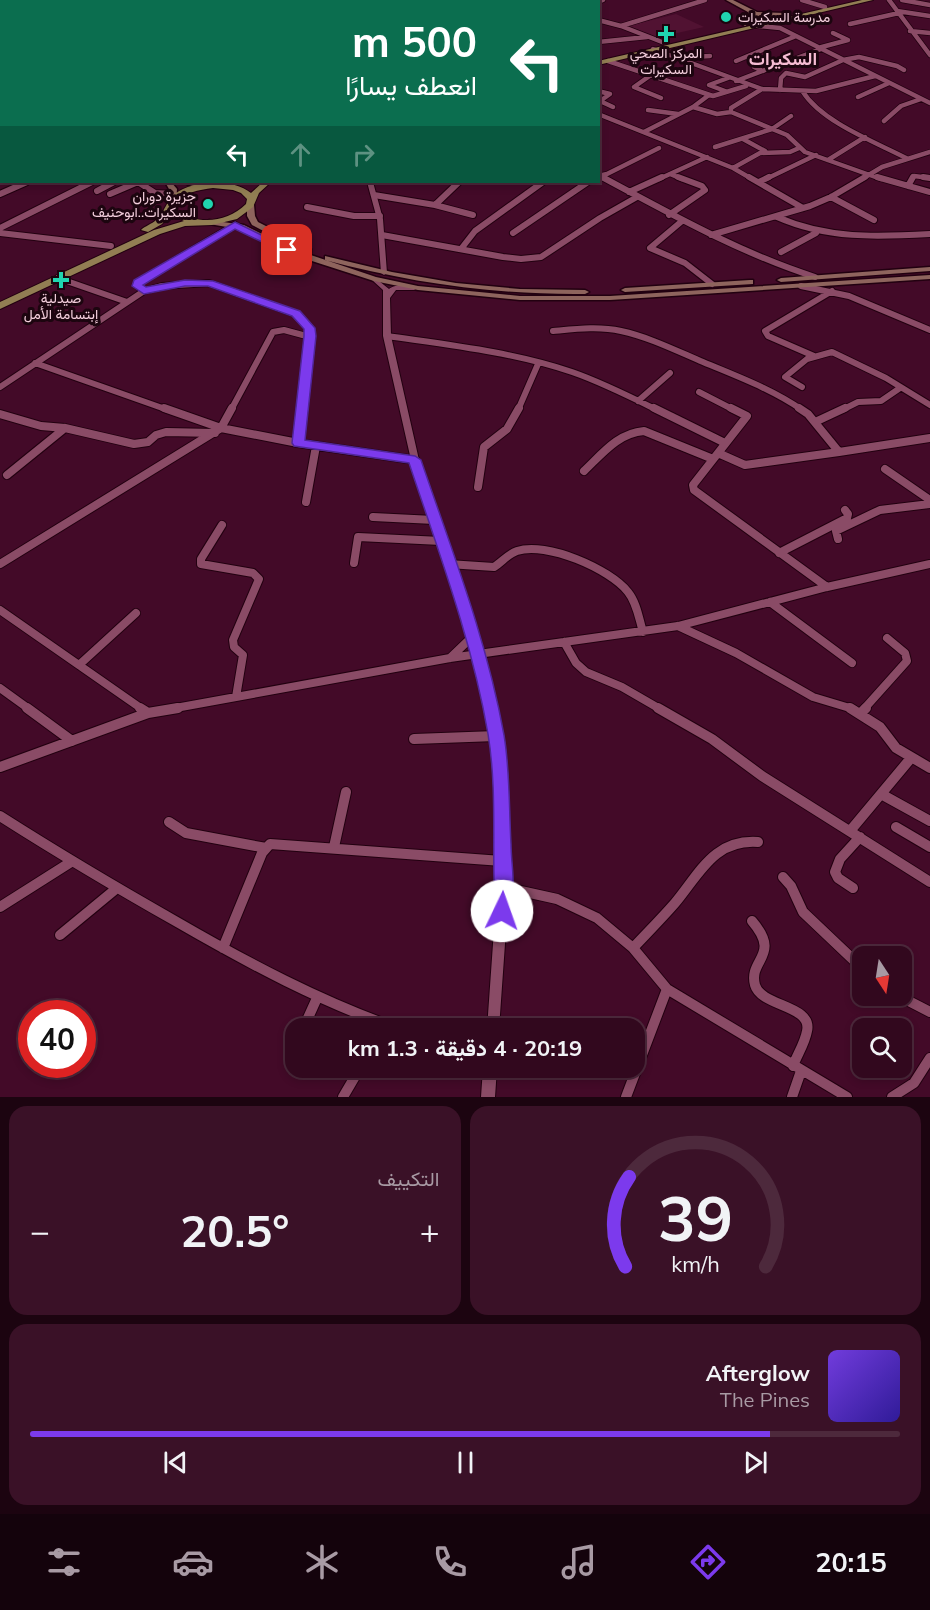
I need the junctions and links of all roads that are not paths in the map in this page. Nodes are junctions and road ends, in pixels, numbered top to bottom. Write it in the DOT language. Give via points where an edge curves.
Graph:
graph roads {
  1 [pos="705,0"];
  2 [pos="729,0"];
  3 [pos="802,0"];
  4 [pos="854,0"];
  5 [pos="870,0"];
  6 [pos="889,0"];
  7 [pos="902,0"];
  8 [pos="930,5"];
  9 [pos="825,6"];
  10 [pos="751,12"];
  11 [pos="898,12"];
  12 [pos="930,16"];
  13 [pos="784,17"];
  14 [pos="600,21"];
  15 [pos="745,24"];
  16 [pos="850,24"];
  17 [pos="621,26"];
  18 [pos="754,26"];
  19 [pos="780,28"];
  20 [pos="910,31"];
  21 [pos="833,33"];
  22 [pos="930,33"];
  23 [pos="796,36"];
  24 [pos="649,37"];
  25 [pos="600,40"];
  26 [pos="662,42"];
  27 [pos="819,48"];
  28 [pos="653,49"];
  29 [pos="929,53"];
  30 [pos="710,56"];
  31 [pos="747,57"];
  32 [pos="600,58"];
  33 [pos="676,58"];
  34 [pos="843,60"];
  35 [pos="608,61"];
  36 [pos="736,61"];
  37 [pos="600,63"];
  38 [pos="904,70"];
  39 [pos="763,71"];
  40 [pos="651,75"];
  41 [pos="875,76"];
  42 [pos="728,78"];
  43 [pos="736,81"];
  44 [pos="889,83"];
  45 [pos="747,86"];
  46 [pos="762,89"];
  47 [pos="780,90"];
  48 [pos="726,91"];
  49 [pos="600,92"];
  50 [pos="803,92"];
  51 [pos="709,95"];
  52 [pos="858,97"];
  53 [pos="661,98"];
  54 [pos="921,99"];
  55 [pos="600,101"];
  56 [pos="600,101"];
  57 [pos="930,103"];
  58 [pos="613,107"];
  59 [pos="693,107"];
  60 [pos="648,110"];
  61 [pos="730,112"];
  62 [pos="678,114"];
  63 [pos="600,115"];
  64 [pos="791,116"];
  65 [pos="884,121"];
  66 [pos="772,129"];
  67 [pos="644,132"];
  68 [pos="865,136"];
  69 [pos="743,138"];
  70 [pos="715,147"];
  71 [pos="659,148"];
  72 [pos="799,148"];
  73 [pos="765,151"];
  74 [pos="930,152"];
  75 [pos="816,155"];
  76 [pos="707,157"];
  77 [pos="906,158"];
  78 [pos="828,160"];
  79 [pos="733,168"];
  80 [pos="670,174"];
  81 [pos="870,174"];
  82 [pos="600,176"];
  83 [pos="600,177"];
  84 [pos="930,178"];
  85 [pos="759,182"];
  86 [pos="25,183"];
  87 [pos="90,183"];
  88 [pos="112,183"];
  89 [pos="136,183"];
  90 [pos="140,183"];
  91 [pos="168,183"];
  92 [pos="194,183"];
  93 [pos="240,183"];
  94 [pos="266,183"];
  95 [pos="370,183"];
  96 [pos="458,183"];
  97 [pos="542,183"];
  98 [pos="587,183"];
  99 [pos="218,186"];
  100 [pos="908,186"];
  101 [pos="97,191"];
  102 [pos="629,192"];
  103 [pos="930,192"];
  104 [pos="0,194"];
  105 [pos="110,194"];
  106 [pos="374,195"];
  107 [pos="831,196"];
  108 [pos="637,197"];
  109 [pos="173,200"];
  110 [pos="251,202"];
  111 [pos="435,205"];
  112 [pos="307,207"];
  113 [pos="804,208"];
  114 [pos="473,215"];
  115 [pos="669,215"];
  116 [pos="380,216"];
  117 [pos="777,218"];
  118 [pos="874,220"];
  119 [pos="682,221"];
  120 [pos="202,222"];
  121 [pos="212,222"];
  122 [pos="235,225"];
  123 [pos="0,228"];
  124 [pos="0,233"];
  125 [pos="513,233"];
  126 [pos="816,233"];
  127 [pos="930,234"];
  128 [pos="382,235"];
  129 [pos="711,235"];
  130 [pos="111,246"];
  131 [pos="461,249"];
  132 [pos="781,252"];
  133 [pos="790,269"];
  134 [pos="930,269"];
  135 [pos="384,273"];
  136 [pos="816,277"];
  137 [pos="930,277"];
  138 [pos="58,278"];
  139 [pos="374,279"];
  140 [pos="848,282"];
  141 [pos="793,283"];
  142 [pos="712,284"];
  143 [pos="418,288"];
  144 [pos="144,291"];
  145 [pos="658,291"];
  146 [pos="832,291"];
  147 [pos="849,296"];
  148 [pos="0,297"];
  149 [pos="388,297"];
  150 [pos="127,302"];
  151 [pos="0,306"];
  152 [pos="930,330"];
  153 [pos="553,331"];
  154 [pos="310,336"];
  155 [pos="387,336"];
  156 [pos="814,356"];
  157 [pos="35,363"];
  158 [pos="538,364"];
  159 [pos="670,373"];
  160 [pos="0,387"];
  161 [pos="802,387"];
  162 [pos="900,388"];
  163 [pos="699,392"];
  164 [pos="638,401"];
  165 [pos="930,405"];
  166 [pos="0,414"];
  167 [pos="815,422"];
  168 [pos="65,428"];
  169 [pos="218,430"];
  170 [pos="930,438"];
  171 [pos="298,443"];
  172 [pos="724,443"];
  173 [pos="316,446"];
  174 [pos="839,452"];
  175 [pos="716,456"];
  176 [pos="415,460"];
  177 [pos="885,469"];
  178 [pos="584,471"];
  179 [pos="7,475"];
  180 [pos="478,488"];
  181 [pos="306,502"];
  182 [pos="930,502"];
  183 [pos="845,510"];
  184 [pos="373,518"];
  185 [pos="434,520"];
  186 [pos="222,525"];
  187 [pos="838,539"];
  188 [pos="441,541"];
  189 [pos="779,553"];
  190 [pos="354,563"];
  191 [pos="0,564"];
  192 [pos="448,564"];
  193 [pos="930,564"];
  194 [pos="827,587"];
  195 [pos="770,603"];
  196 [pos="0,610"];
  197 [pos="136,613"];
  198 [pos="678,626"];
  199 [pos="643,632"];
  200 [pos="473,636"];
  201 [pos="887,638"];
  202 [pos="564,642"];
  203 [pos="480,656"];
  204 [pos="450,658"];
  205 [pos="852,663"];
  206 [pos="79,665"];
  207 [pos="0,688"];
  208 [pos="236,697"];
  209 [pos="148,713"];
  210 [pos="861,713"];
  211 [pos="496,736"];
  212 [pos="414,739"];
  213 [pos="72,741"];
  214 [pos="911,758"];
  215 [pos="0,767"];
  216 [pos="930,768"];
  217 [pos="346,792"];
  218 [pos="880,794"];
  219 [pos="0,816"];
  220 [pos="169,822"];
  221 [pos="930,822"];
  222 [pos="896,827"];
  223 [pos="850,831"];
  224 [pos="860,837"];
  225 [pos="758,843"];
  226 [pos="334,847"];
  227 [pos="930,847"];
  228 [pos="266,848"];
  229 [pos="502,861"];
  230 [pos="70,862"];
  231 [pos="783,877"];
  232 [pos="930,882"];
  233 [pos="503,887"];
  234 [pos="117,888"];
  235 [pos="853,888"];
  236 [pos="0,907"];
  237 [pos="752,921"];
  238 [pos="60,935"];
  239 [pos="223,948"];
  240 [pos="633,948"];
  241 [pos="852,959"];
  242 [pos="668,989"];
  243 [pos="317,998"];
  244 [pos="912,1003"];
  245 [pos="930,1012"];
  246 [pos="308,1018"];
  247 [pos="363,1018"];
  248 [pos="494,1018"];
  249 [pos="930,1058"];
  250 [pos="797,1069"];
  251 [pos="354,1078"];
  252 [pos="489,1078"];
  253 [pos="343,1097"];
  254 [pos="488,1097"];
  255 [pos="626,1097"];
  256 [pos="792,1097"];
  257 [pos="847,1097"];
  258 [pos="892,1097"];
  1 -- 17 [label="street"];
  2 -- 10 [label="main road"];
  3 -- 9 [label="street"];
  4 -- 9 [label="main road"];
  5 -- 13 [label="main road"];
  6 -- 11 [label="street"];
  7 -- 8 [label="street"];
  9 -- 13 [label="main road"];
  10 -- 13 [label="main road"];
  10 -- 15 [label="main road" via="754,18"];
  11 -- 12 [label="street"];
  11 -- 16 [label="street"];
  11 -- 20 [label="street"];
  13 -- 15 [label="main road"];
  13 -- 18 [label="main road"];
  13 -- 19 [label="street" via="777,24"];
  14 -- 17 [label="street"];
  15 -- 26 [label="main road"];
  17 -- 24 [label="street"];
  18 -- 19 [label="street"];
  18 -- 28 [label="main road"];
  19 -- 23 [label="street"];
  20 -- 22 [label="street"];
  20 -- 29 [label="street"];
  21 -- 27 [label="street" via="848,40"];
  23 -- 27 [label="street"];
  23 -- 31 [label="street"];
  24 -- 25 [label="street"];
  24 -- 26 [label="street"];
  26 -- 32 [label="main road"];
  27 -- 34 [label="street"];
  27 -- 39 [label="street"];
  28 -- 33 [label="street"];
  28 -- 35 [label="main road"];
  30 -- 33 [label="street"];
  31 -- 36 [label="street"];
  31 -- 39 [label="street" via="759,62 754,67"];
  33 -- 42 [label="street"];
  34 -- 38 [label="street" via="868,58"];
  34 -- 41 [label="street"];
  34 -- 47 [label="street" via="805,77 786,73 781,78"];
  35 -- 37 [label="main road"];
  35 -- 40 [label="street"];
  39 -- 43 [label="street"];
  40 -- 51 [label="street"];
  40 -- 53 [label="street" via="634,87"];
  41 -- 44 [label="street"];
  41 -- 50 [label="street"];
  42 -- 43 [label="street"];
  42 -- 48 [label="street" via="709,85"];
  43 -- 45 [label="street"];
  44 -- 52 [label="street"];
  44 -- 54 [label="street"];
  45 -- 46 [label="street"];
  45 -- 48 [label="street"];
  46 -- 47 [label="street"];
  46 -- 61 [label="street"];
  47 -- 50 [label="street"];
  48 -- 51 [label="street"];
  49 -- 55 [label="street" via="610,94"];
  50 -- 68 [label="street" via="813,105"];
  51 -- 59 [label="street"];
  54 -- 57 [label="street"];
  54 -- 65 [label="street" via="901,106"];
  56 -- 58 [label="street"];
  59 -- 61 [label="street" via="717,114"];
  59 -- 62 [label="street"];
  60 -- 62 [label="street"];
  61 -- 66 [label="street"];
  62 -- 67 [label="street"];
  63 -- 67 [label="street"];
  64 -- 66 [label="street"];
  66 -- 69 [label="street"];
  66 -- 72 [label="street" via="792,137"];
  67 -- 76 [label="street"];
  68 -- 77 [label="street"];
  68 -- 78 [label="street"];
  69 -- 70 [label="street"];
  69 -- 73 [label="street"];
  71 -- 82 [label="street"];
  72 -- 73 [label="street" via="790,152"];
  72 -- 75 [label="street"];
  73 -- 79 [label="street"];
  74 -- 77 [label="street"];
  75 -- 78 [label="street"];
  75 -- 85 [label="street"];
  76 -- 79 [label="street"];
  76 -- 80 [label="street"];
  77 -- 81 [label="street"];
  78 -- 81 [label="street"];
  79 -- 85 [label="street"];
  80 -- 102 [label="street"];
  80 -- 115 [label="street" via="705,190"];
  81 -- 100 [label="street"];
  81 -- 107 [label="street"];
  83 -- 102 [label="street"];
  84 -- 100 [label="street" via="914,176"];
  85 -- 113 [label="street"];
  86 -- 104 [label="street"];
  87 -- 123 [label="street"];
  88 -- 101 [label="street"];
  89 -- 105 [label="street"];
  90 -- 109 [label="street"];
  91 -- 109 [label="main road"];
  92 -- 99 [label="main road"];
  93 -- 99 [label="main road"];
  94 -- 110 [label="main road" via="255,191"];
  95 -- 106 [label="street"];
  96 -- 111 [label="street"];
  97 -- 131 [label="street" via="475,231"];
  98 -- 125 [label="street"];
  99 -- 109 [label="main road" via="185,191"];
  99 -- 110 [label="main road" via="244,192"];
  100 -- 103 [label="street"];
  102 -- 108 [label="street"];
  106 -- 111 [label="street"];
  106 -- 116 [label="street"];
  107 -- 113 [label="street"];
  107 -- 118 [label="street"];
  108 -- 115 [label="street"];
  108 -- 131 [label="street" via="541,257 521,259"];
  109 -- 120 [label="main road" via="177,216"];
  109 -- 130 [label="main road" via="151,227"];
  110 -- 121 [label="main road" via="237,216"];
  110 -- 135 [label="main road" via="252,219 273,234 320,255"];
  111 -- 114 [label="street"];
  112 -- 116 [label="street" via="354,216"];
  113 -- 117 [label="street"];
  115 -- 119 [label="street"];
  116 -- 128 [label="street"];
  117 -- 126 [label="street"];
  117 -- 129 [label="street"];
  119 -- 129 [label="street"];
  119 -- 142 [label="street" via="650,248 686,263"];
  120 -- 121 [label="main road"];
  120 -- 138 [label="main road" via="157,232"];
  121 -- 122 [label="main road"];
  122 -- 139 [label="main road" via="287,250"];
  122 -- 144 [label="street" via="138,282"];
  124 -- 130 [label="street"];
  126 -- 127 [label="street" via="866,238"];
  126 -- 132 [label="street"];
  128 -- 131 [label="street"];
  128 -- 135 [label="street"];
  129 -- 133 [label="street"];
  130 -- 148 [label="main road"];
  133 -- 136 [label="street"];
  133 -- 141 [label="street"];
  134 -- 136 [label="main road"];
  135 -- 145 [label="main road" via="522,291"];
  136 -- 141 [label="main road"];
  137 -- 140 [label="main road"];
  138 -- 150 [label="street"];
  138 -- 151 [label="main road"];
  139 -- 143 [label="main road"];
  139 -- 149 [label="street" via="384,285"];
  140 -- 141 [label="main road"];
  140 -- 147 [label="street" via="839,288"];
  141 -- 142 [label="main road"];
  141 -- 145 [label="main road"];
  141 -- 146 [label="street"];
  142 -- 145 [label="main road"];
  143 -- 145 [label="main road" via="553,300"];
  143 -- 149 [label="street" via="394,288"];
  144 -- 150 [label="street"];
  144 -- 154 [label="street" via="209,283 296,314 310,328"];
  146 -- 147 [label="street"];
  146 -- 156 [label="street" via="765,331 768,336"];
  147 -- 152 [label="street"];
  149 -- 155 [label="street"];
  150 -- 157 [label="street"];
  153 -- 167 [label="street" via="601,328 651,341 785,398"];
  154 -- 169 [label="street" via="284,330 273,332"];
  154 -- 171 [label="street"];
  155 -- 158 [label="street"];
  155 -- 176 [label="street"];
  156 -- 161 [label="street" via="785,377"];
  156 -- 162 [label="street" via="837,353"];
  157 -- 160 [label="street"];
  157 -- 169 [label="street"];
  158 -- 164 [label="street" via="571,372"];
  158 -- 180 [label="street" via="513,421 484,447"];
  159 -- 164 [label="street"];
  162 -- 165 [label="street"];
  162 -- 167 [label="street" via="881,401 858,402"];
  163 -- 172 [label="street" via="746,414"];
  164 -- 172 [label="street"];
  166 -- 168 [label="street" via="41,426"];
  167 -- 174 [label="street"];
  168 -- 169 [label="street" via="141,444 166,432"];
  168 -- 179 [label="street"];
  169 -- 171 [label="street"];
  169 -- 191 [label="street"];
  170 -- 174 [label="street"];
  171 -- 173 [label="street"];
  172 -- 175 [label="street"];
  173 -- 176 [label="street"];
  173 -- 181 [label="street"];
  174 -- 175 [label="street" via="748,465"];
  175 -- 178 [label="street" via="634,431 620,438"];
  175 -- 189 [label="street" via="693,485 694,490"];
  176 -- 185 [label="street"];
  177 -- 182 [label="street"];
  182 -- 187 [label="street" via="872,513 836,531"];
  183 -- 189 [label="street" via="847,518"];
  184 -- 185 [label="street"];
  185 -- 188 [label="street"];
  186 -- 208 [label="street" via="201,564 254,573 259,579 233,640 234,647 243,655"];
  188 -- 190 [label="street" via="358,537"];
  188 -- 192 [label="street"];
  189 -- 194 [label="street"];
  192 -- 199 [label="street" via="494,567 510,554 542,549 616,580 630,594"];
  192 -- 200 [label="street"];
  193 -- 194 [label="street"];
  194 -- 195 [label="street"];
  195 -- 198 [label="street"];
  195 -- 205 [label="street"];
  196 -- 206 [label="street"];
  197 -- 206 [label="street"];
  198 -- 199 [label="street"];
  198 -- 210 [label="street" via="736,653 813,697"];
  199 -- 202 [label="street"];
  200 -- 203 [label="street"];
  200 -- 204 [label="street"];
  201 -- 210 [label="street" via="905,653 907,661"];
  202 -- 203 [label="street"];
  202 -- 223 [label="street" via="586,672 688,724"];
  203 -- 204 [label="street"];
  203 -- 211 [label="street"];
  204 -- 208 [label="street"];
  206 -- 209 [label="street"];
  207 -- 213 [label="street"];
  208 -- 209 [label="street"];
  209 -- 213 [label="street"];
  210 -- 214 [label="street"];
  211 -- 212 [label="street"];
  211 -- 229 [label="street"];
  213 -- 215 [label="street"];
  214 -- 216 [label="street"];
  214 -- 218 [label="street"];
  217 -- 226 [label="street"];
  218 -- 221 [label="street"];
  218 -- 223 [label="street"];
  219 -- 230 [label="street"];
  220 -- 228 [label="street" via="186,833"];
  222 -- 227 [label="street"];
  223 -- 224 [label="street"];
  224 -- 232 [label="street"];
  224 -- 235 [label="street" via="840,859 835,872"];
  225 -- 240 [label="street" via="740,841 713,856"];
  226 -- 228 [label="street" via="278,843"];
  226 -- 229 [label="street"];
  228 -- 239 [label="street"];
  229 -- 233 [label="street"];
  230 -- 234 [label="street"];
  230 -- 236 [label="street"];
  231 -- 241 [label="street" via="803,912"];
  233 -- 240 [label="street" via="528,891 580,909"];
  233 -- 248 [label="street"];
  234 -- 238 [label="street"];
  234 -- 239 [label="street"];
  237 -- 250 [label="street" via="765,948 755,975 756,987 807,1024"];
  239 -- 243 [label="street"];
  240 -- 242 [label="street"];
  242 -- 250 [label="street"];
  242 -- 255 [label="street"];
  243 -- 246 [label="street"];
  243 -- 247 [label="street"];
  244 -- 245 [label="street"];
  249 -- 258 [label="street" via="914,1083"];
  250 -- 256 [label="street"];
  250 -- 257 [label="street"];
  251 -- 253 [label="street"];
  252 -- 254 [label="street"];
}
